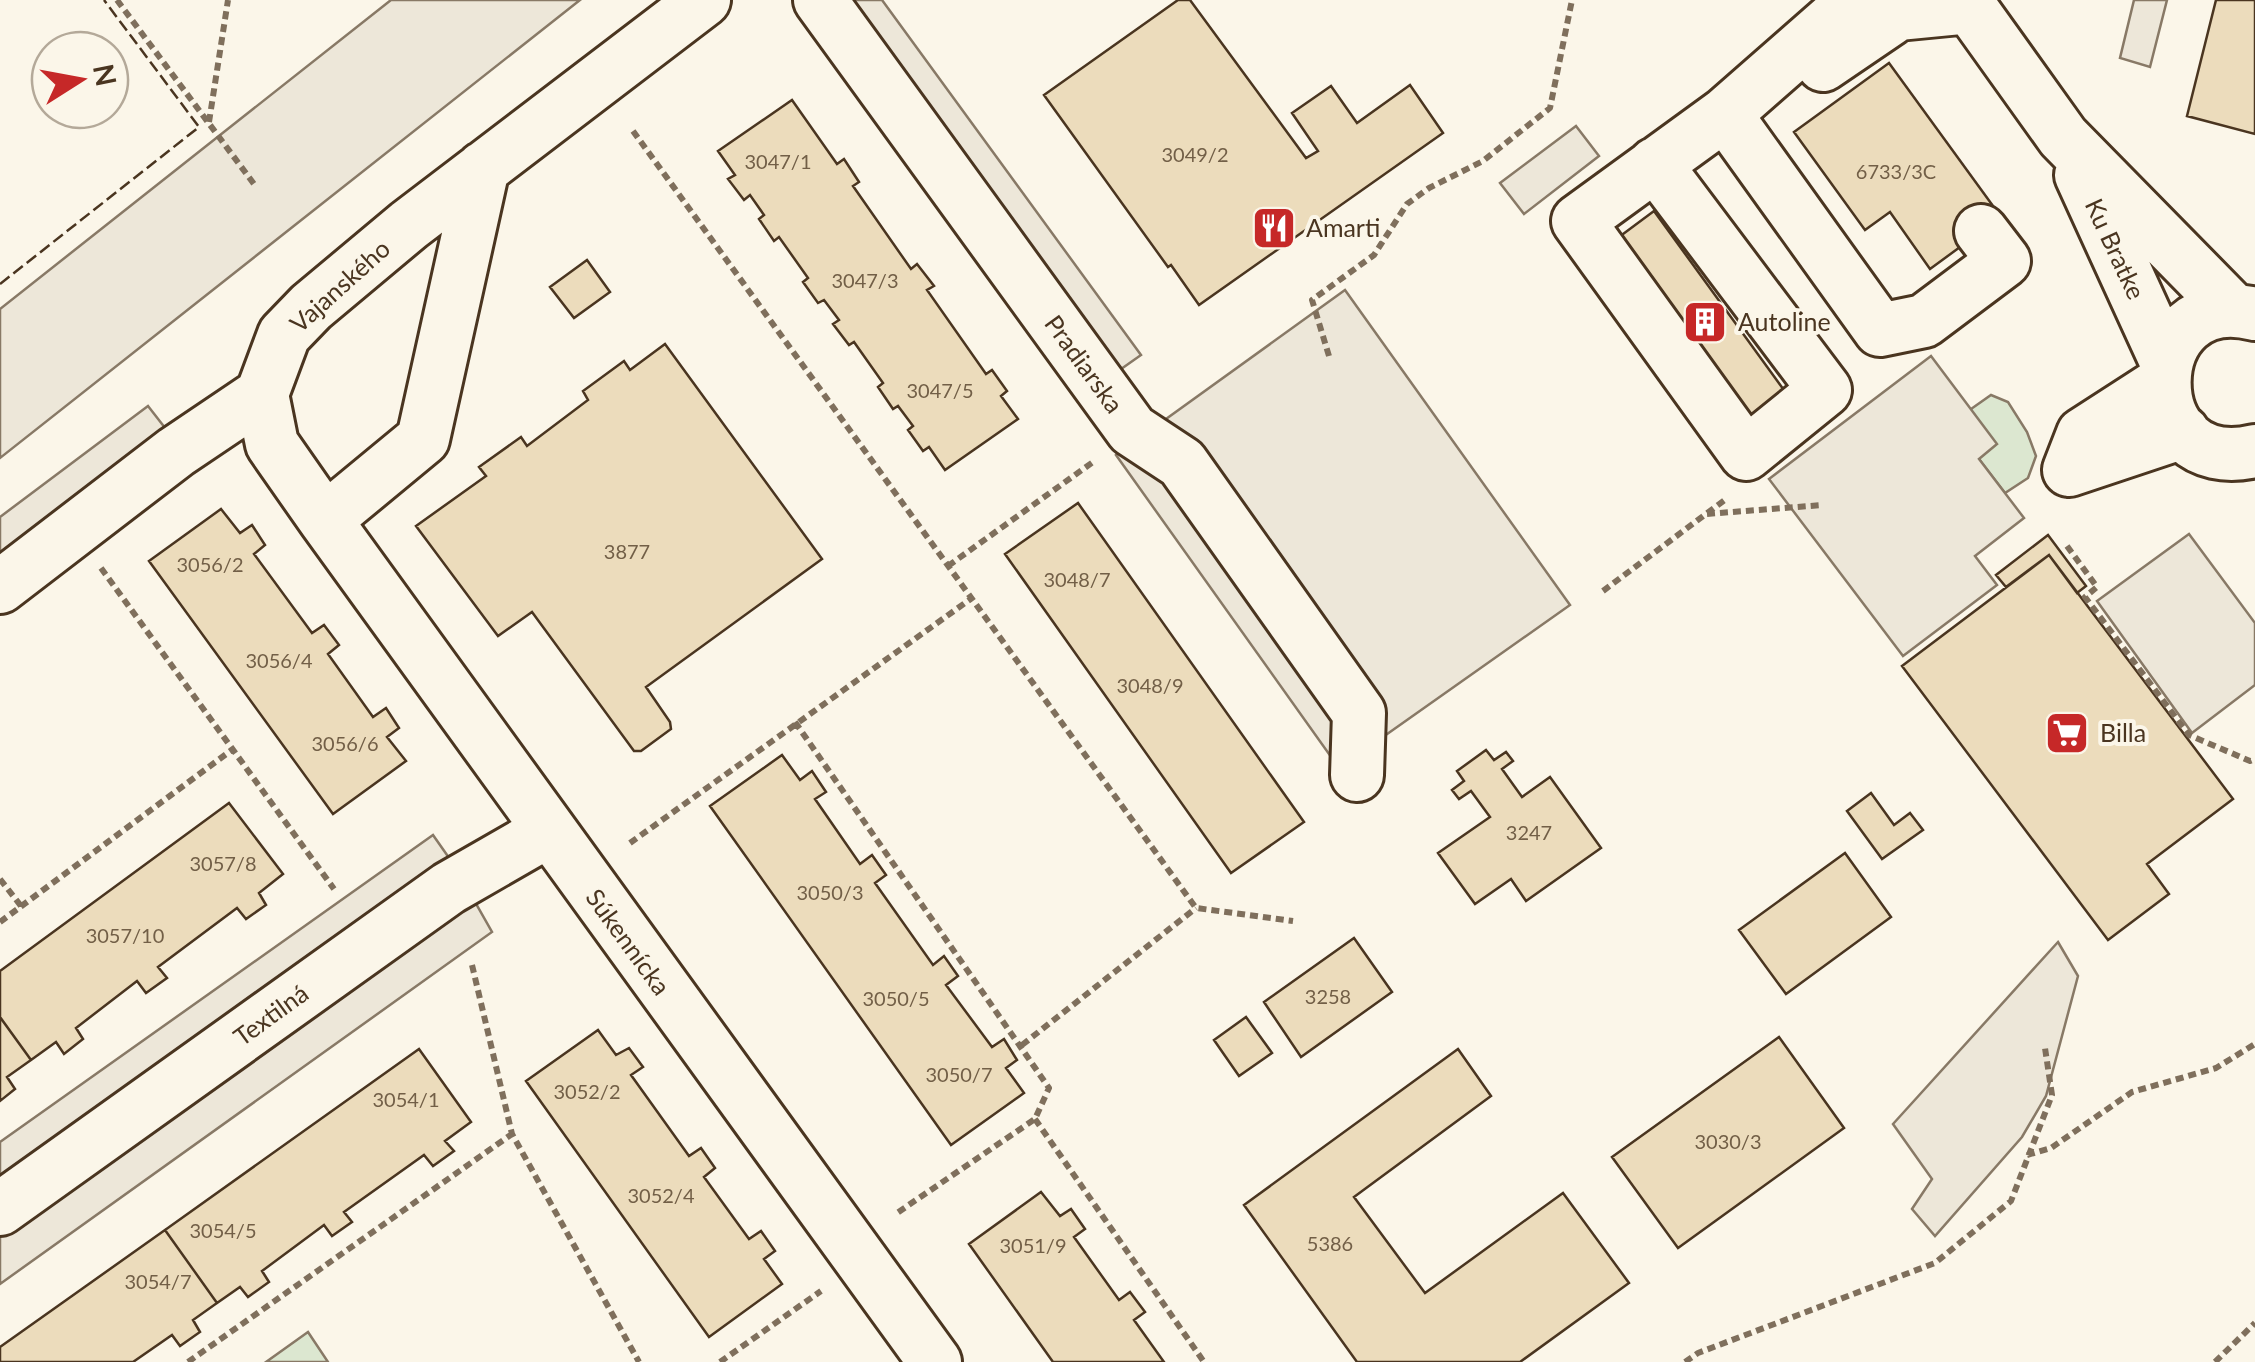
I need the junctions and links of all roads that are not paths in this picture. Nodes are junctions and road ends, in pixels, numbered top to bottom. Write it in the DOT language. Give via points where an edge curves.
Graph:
graph roads {
  1 [pos="704,0"];
  2 [pos="820,0"];
  3 [pos="1967,4"];
  4 [pos="1864,37"];
  5 [pos="1725,114"];
  6 [pos="2063,137"];
  7 [pos="1656,164"];
  8 [pos="483,168"];
  9 [pos="1981,231"];
  10 [pos="2244,312"];
  11 [pos="2164,372"];
  12 [pos="262,394"];
  13 [pos="2183,432"];
  14 [pos="2248,460"];
  15 [pos="325,520"];
  16 [pos="0,588"];
  17 [pos="1357,775"];
  18 [pos="548,832"];
  19 [pos="0,1209"];
  20 [pos="935,1362"];
  1 -- 8 [label="street, Vajanského"];
  2 -- 17 [label="street, Pradiarska" via="1132,430 1182,463 1359,713"];
  3 -- 4 [label="street" via="1898,14"];
  3 -- 6 [label="street, Ku Bratke"];
  4 -- 5 [label="street" via="1776,98"];
  5 -- 7 [label="street"];
  5 -- 9 [label="street" via="1880,330 1924,321 2004,261"];
  6 -- 10 [label="street, Ku Bratke"];
  6 -- 11 [label="street, Ku Bratke"];
  7 -- 7 [label="street" via="1578,221 1746,454 1825,390"];
  8 -- 12 [label="street, Vajanského" via="311,306 284,335"];
  8 -- 15 [label="street" via="423,440"];
  10 -- 11 [label="street" via="2218,312 2192,324 2172,347"];
  11 -- 13 [label="street, Ku Bratke" via="2169,411"];
  11 -- 13 [label="street" via="2084,434 2069,470"];
  12 -- 15 [label="street, Súkennícka" via="272,444"];
  12 -- 16 [label="street"];
  13 -- 14 [label="street" via="2206,448"];
  15 -- 18 [label="street, Súkennícka"];
  18 -- 19 [label="street, Textilná" via="449,888"];
  18 -- 20 [label="street, Súkennícka"];
}
